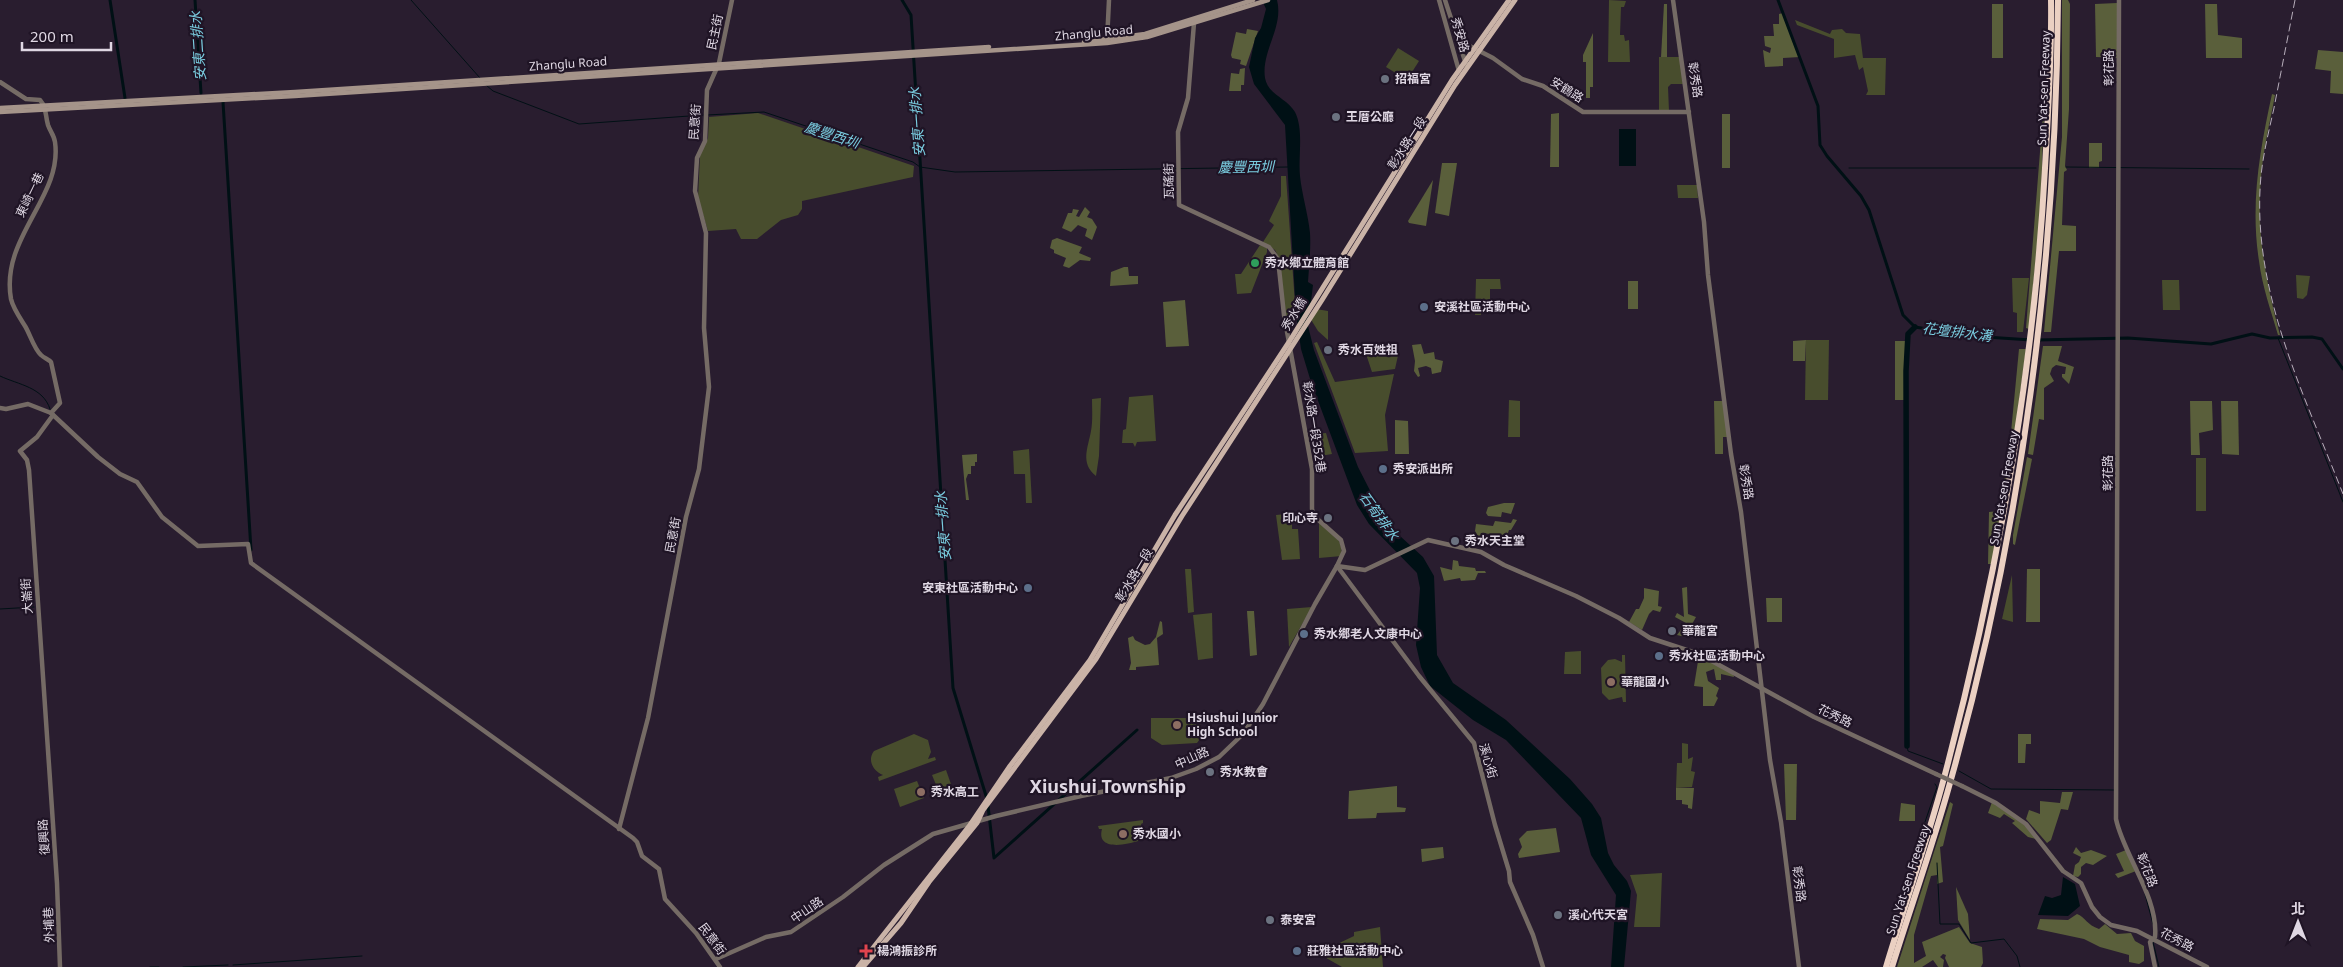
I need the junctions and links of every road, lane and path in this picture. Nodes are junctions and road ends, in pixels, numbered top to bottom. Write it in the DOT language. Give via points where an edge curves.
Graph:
graph roads {
  1 [pos="732,0"];
  2 [pos="1110,0"];
  3 [pos="1253,0"];
  4 [pos="1268,0"];
  5 [pos="1438,0"];
  6 [pos="1446,0"];
  7 [pos="1509,0"];
  8 [pos="1515,0"];
  9 [pos="1673,0"];
  10 [pos="2051,0"];
  11 [pos="2058,0"];
  12 [pos="2119,0"];
  13 [pos="1201,16"];
  14 [pos="1194,23"];
  15 [pos="1146,35"];
  16 [pos="1458,40"];
  17 [pos="1107,41"];
  18 [pos="1477,50"];
  19 [pos="1465,62"];
  20 [pos="718,66"];
  21 [pos="1467,68"];
  22 [pos="1459,70"];
  23 [pos="1461,76"];
  24 [pos="0,82"];
  25 [pos="45,107"];
  26 [pos="0,110"];
  27 [pos="1689,112"];
  28 [pos="21,234"];
  29 [pos="1319,298"];
  30 [pos="1300,333"];
  31 [pos="1290,345"];
  32 [pos="2032,348"];
  33 [pos="0,408"];
  34 [pos="52,414"];
  35 [pos="1338,566"];
  36 [pos="1763,688"];
  37 [pos="50,790"];
  38 [pos="983,807"];
  39 [pos="977,823"];
  40 [pos="970,825"];
  41 [pos="618,829"];
  42 [pos="927,880"];
  43 [pos="57,883"];
  44 [pos="2153,938"];
  45 [pos="716,959"];
  46 [pos="60,967"];
  47 [pos="720,967"];
  48 [pos="858,967"];
  49 [pos="863,967"];
  50 [pos="1543,967"];
  51 [pos="1799,967"];
  52 [pos="1886,967"];
  53 [pos="1892,967"];
  54 [pos="2155,967"];
  55 [pos="2207,967"];
  1 -- 20 [label="street, 民主街"];
  2 -- 17 [label="street"];
  3 -- 13 [label="main road, Zhanglu Road"];
  4 -- 14 [label="main road, Zhanglu Road"];
  5 -- 22 [label="street, 秀安路"];
  6 -- 16 [label="street, 秀安路"];
  7 -- 18 [label="main road, 彰水路一段"];
  8 -- 18 [label="main road, 彰水路一段"];
  9 -- 27 [label="street, 彰秀路"];
  10 -- 32 [label="highway, Sun Yat-sen Freeway" via="2045,177 2030,332"];
  11 -- 32 [label="highway, Sun Yat-sen Freeway" via="2054,151 2038,332"];
  12 -- 44 [label="street, 彰花路" via="2116,821 2141,878 2155,925"];
  13 -- 14 [label="street"];
  13 -- 15 [label="main road, Zhanglu Road"];
  14 -- 15 [label="main road, Zhanglu Road"];
  14 -- 31 [label="street, 瓦磘街" via="1188,98 1178,132 1179,205 1274,252 1278,258"];
  15 -- 17 [label="main road, Zhanglu Road"];
  16 -- 18 [label="street, 安鶴路"];
  16 -- 19 [label="street, 秀安路"];
  17 -- 20 [label="main road, Zhanglu Road"];
  18 -- 19 [label="main road, 彰水路一段"];
  18 -- 21 [label="main road, 彰水路一段"];
  18 -- 27 [label="street, 安鶴路" via="1583,112"];
  19 -- 21 [label="street, 秀安路"];
  19 -- 22 [label="main road, 彰水路一段"];
  20 -- 25 [label="main road, Zhanglu Road"];
  20 -- 41 [label="street, 民意街" via="707,90 705,141 697,158 695,191 706,227 707,244 704,328 709,387 707,415 661,660"];
  21 -- 23 [label="main road, 彰水路一段"];
  22 -- 23 [label="street, 秀安路"];
  22 -- 29 [label="main road, 彰水路一段"];
  23 -- 29 [label="main road, 彰水路一段"];
  24 -- 25 [label="street" via="26,99 40,100"];
  25 -- 26 [label="main road, Zhanglu Road"];
  25 -- 28 [label="street, 東崎一巷" via="47,123 54,134 56,157 49,183"];
  27 -- 36 [label="street, 彰秀路"];
  28 -- 34 [label="street, 大崙街" via="10,269 11,300 41,355 51,362 60,403"];
  29 -- 30 [label="main road, 秀水橋"];
  29 -- 31 [label="main road, 秀水橋"];
  30 -- 31 [label="main road, 彰水路一段"];
  31 -- 35 [label="street, 彰水路一段352巷" via="1312,469 1312,509 1314,516 1343,544 1344,551"];
  31 -- 38 [label="main road, 彰水路一段" via="1175,515 1090,660"];
  32 -- 52 [label="highway, Sun Yat-sen Freeway" via="2010,483 1972,668 1941,789"];
  32 -- 53 [label="highway, Sun Yat-sen Freeway" via="2016,493 1990,619 1950,783"];
  33 -- 34 [label="street" via="28,404"];
  34 -- 37 [label="street, 大崙街" via="37,437 20,451 29,470"];
  34 -- 41 [label="street" via="98,457 137,482 162,517 198,546 248,544 251,563"];
  35 -- 36 [label="street, 花秀路" via="1365,570 1428,540 1482,552 1619,618 1650,638 1699,654"];
  35 -- 39 [label="street, 中山路" via="1260,708 1236,742 1219,756 1171,778 996,816"];
  35 -- 50 [label="street, 溪心街" via="1419,676 1474,743 1510,882"];
  36 -- 44 [label="street, 花秀路, bridge" via="1814,717 1996,803 2026,824 2063,871 2081,883 2100,917 2111,925 2137,930"];
  36 -- 51 [label="street, 彰秀路"];
  37 -- 43 [label="street, 復興路"];
  38 -- 39 [label="main road, 彰水路一段"];
  38 -- 40 [label="main road, 彰水路一段"];
  39 -- 40 [label="street, 中山路"];
  39 -- 42 [label="main road, 彰水路一段"];
  40 -- 42 [label="main road, 彰水路一段"];
  40 -- 45 [label="street, 中山路" via="924,838 791,932 766,937"];
  41 -- 45 [label="street, 民意街" via="637,842 642,856 659,869 665,899"];
  42 -- 48 [label="main road"];
  42 -- 49 [label="main road" via="901,923"];
  43 -- 46 [label="street, 外埔巷"];
  44 -- 54 [label="street, 彰花路" via="2150,942"];
  44 -- 55 [label="street, 花秀路"];
  45 -- 47 [label="street, 民意街"];
}
